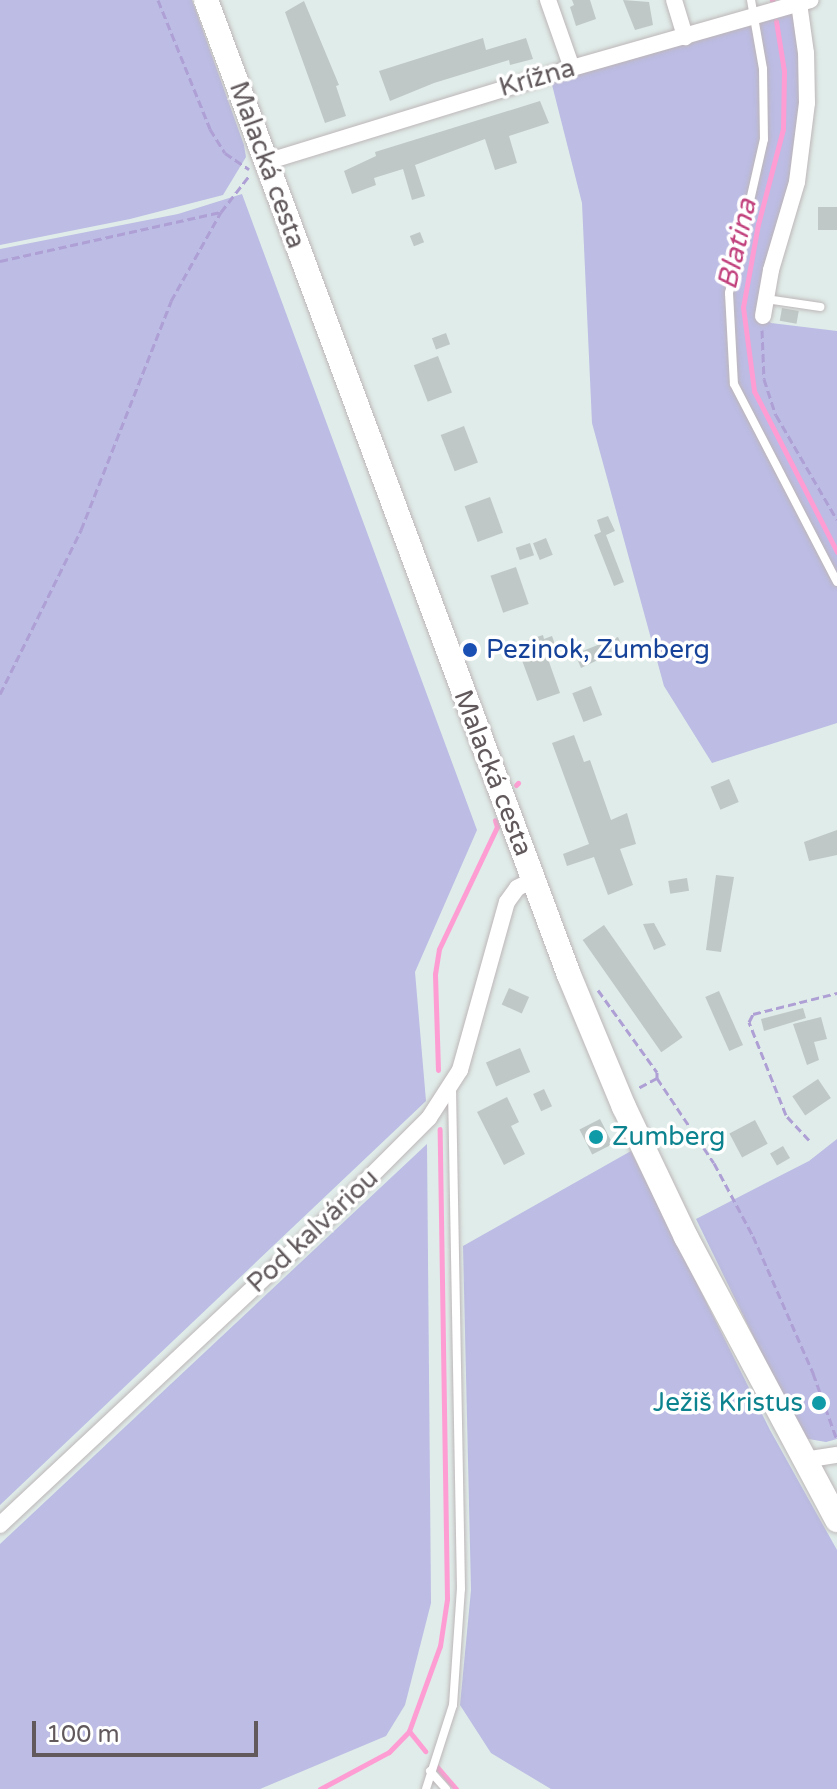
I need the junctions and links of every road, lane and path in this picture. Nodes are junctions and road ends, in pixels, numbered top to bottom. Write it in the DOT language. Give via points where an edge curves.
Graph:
graph roads {
  1 [pos="158,0"];
  2 [pos="206,0"];
  3 [pos="548,0"];
  4 [pos="674,0"];
  5 [pos="801,3"];
  6 [pos="756,11"];
  7 [pos="685,37"];
  8 [pos="572,68"];
  9 [pos="260,167"];
  10 [pos="221,212"];
  11 [pos="0,261"];
  12 [pos="766,299"];
  13 [pos="820,307"];
  14 [pos="763,316"];
  15 [pos="837,520"];
  16 [pos="837,582"];
  17 [pos="0,694"];
  18 [pos="533,880"];
  19 [pos="598,990"];
  20 [pos="837,993"];
  21 [pos="657,1078"];
  22 [pos="452,1085"];
  23 [pos="620,1097"];
  24 [pos="809,1140"];
  25 [pos="837,1440"];
  26 [pos="837,1455"];
  27 [pos="804,1460"];
  28 [pos="837,1520"];
  29 [pos="0,1525"];
  30 [pos="430,1771"];
  31 [pos="426,1789"];
  32 [pos="446,1789"];
  1 -- 9 [label="path" via="210,129 225,153"];
  2 -- 9 [label="main road, Malacká cesta"];
  3 -- 8 [label="street"];
  4 -- 7 [label="street"];
  5 -- 6 [label="street, Krížna"];
  5 -- 12 [label="street" via="807,103 797,182"];
  6 -- 7 [label="street, Krížna"];
  6 -- 16 [label="lane" via="764,139 729,293 734,384"];
  7 -- 8 [label="street, Krížna"];
  8 -- 9 [label="street, Krížna"];
  9 -- 10 [label="path"];
  9 -- 18 [label="main road, Malacká cesta"];
  10 -- 11 [label="path"];
  10 -- 17 [label="path" via="171,301 81,530"];
  12 -- 13 [label="lane"];
  12 -- 14 [label="street"];
  14 -- 15 [label="path" via="764,379 776,415"];
  18 -- 22 [label="street, Pod kalváriou" via="517,888 507,902"];
  18 -- 23 [label="main road, Malacká cesta"];
  19 -- 21 [label="path"];
  20 -- 24 [label="path" via="753,1014 749,1022 786,1115"];
  21 -- 23 [label="path"];
  21 -- 25 [label="path" via="714,1163 753,1236"];
  22 -- 29 [label="street, Pod kalváriou" via="388,1161"];
  22 -- 30 [label="lane" via="461,1589 453,1705"];
  23 -- 27 [label="main road, Malacká cesta" via="686,1237"];
  26 -- 27 [label="street"];
  27 -- 28 [label="main road, Malacká cesta"];
  30 -- 31 [label="lane"];
  30 -- 32 [label="lane"];
}
